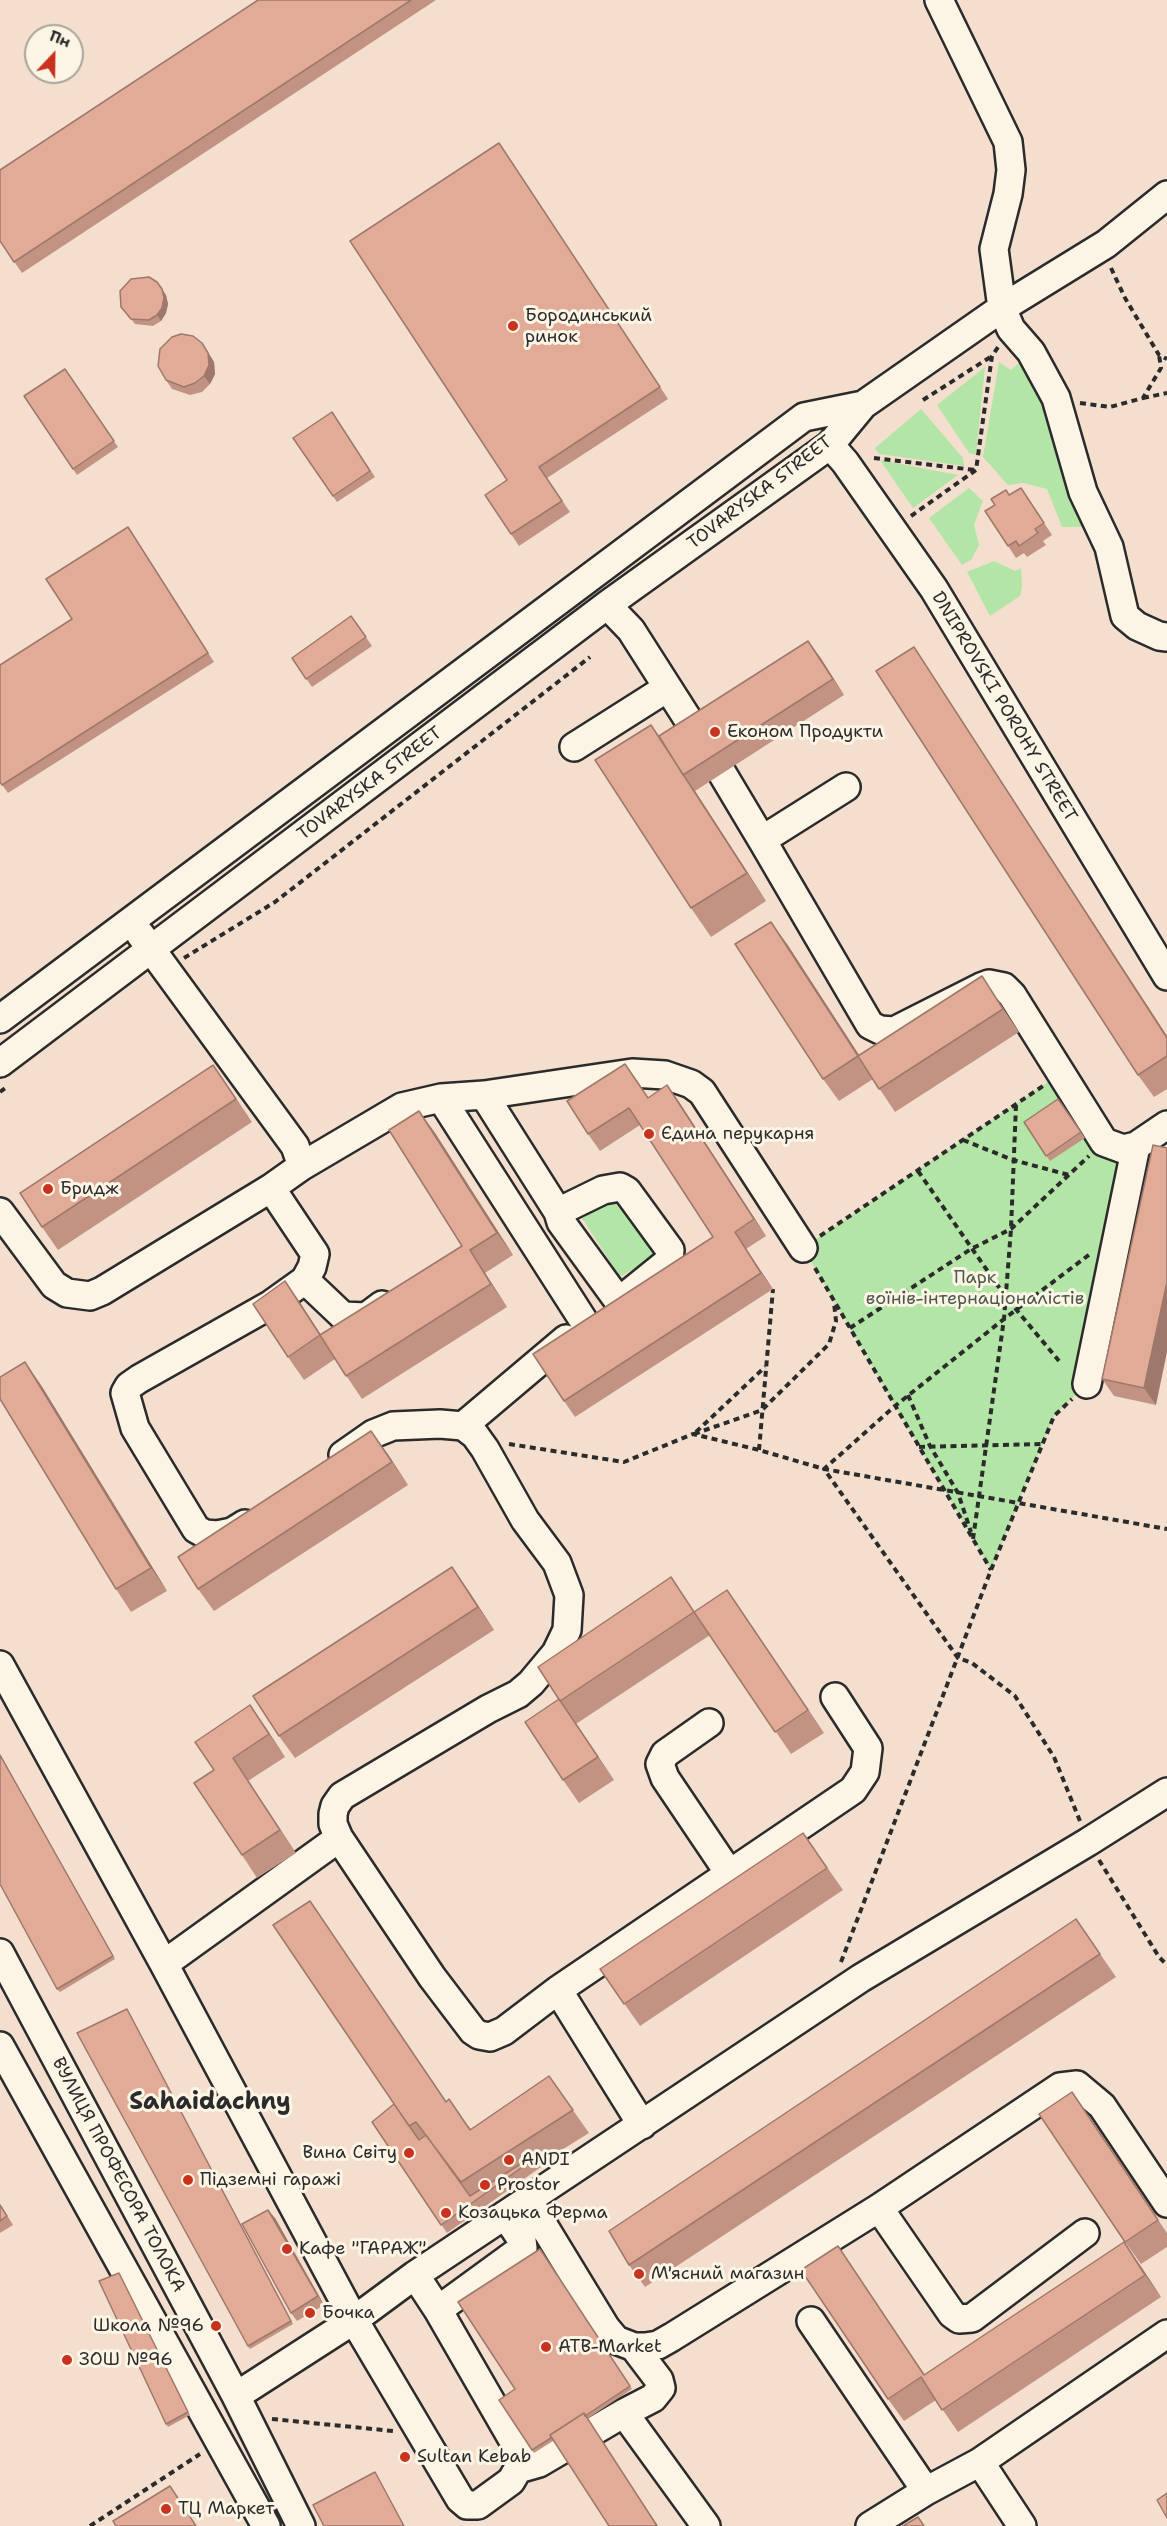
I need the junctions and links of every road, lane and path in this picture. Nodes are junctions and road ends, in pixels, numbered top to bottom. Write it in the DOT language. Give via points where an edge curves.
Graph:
graph roads {
  1 [pos="939,0"];
  2 [pos="1167,195"];
  3 [pos="1106,244"];
  4 [pos="1006,319"];
  5 [pos="1159,355"];
  6 [pos="992,356"];
  7 [pos="1167,359"];
  8 [pos="1167,393"];
  9 [pos="1056,398"];
  10 [pos="1143,398"];
  11 [pos="923,400"];
  12 [pos="863,405"];
  13 [pos="830,445"];
  14 [pos="874,458"];
  15 [pos="976,470"];
  16 [pos="891,528"];
  17 [pos="607,605"];
  18 [pos="1166,637"];
  19 [pos="590,657"];
  20 [pos="667,688"];
  21 [pos="698,735"];
  22 [pos="574,747"];
  23 [pos="722,773"];
  24 [pos="846,787"];
  25 [pos="762,840"];
  26 [pos="130,921"];
  27 [pos="158,959"];
  28 [pos="1167,976"];
  29 [pos="0,1019"];
  30 [pos="1061,1073"];
  31 [pos="5,1074"];
  32 [pos="0,1092"];
  33 [pos="484,1095"];
  34 [pos="441,1098"];
  35 [pos="1016,1104"];
  36 [pos="1167,1125"];
  37 [pos="962,1140"];
  38 [pos="1104,1142"];
  39 [pos="1136,1146"];
  40 [pos="1013,1160"];
  41 [pos="302,1166"];
  42 [pos="918,1170"];
  43 [pos="1069,1175"];
  44 [pos="270,1188"];
  45 [pos="0,1212"];
  46 [pos="558,1212"];
  47 [pos="1011,1229"];
  48 [pos="1118,1233"];
  49 [pos="803,1248"];
  50 [pos="971,1249"];
  51 [pos="305,1280"];
  52 [pos="405,1288"];
  53 [pos="773,1289"];
  54 [pos="1005,1296"];
  55 [pos="617,1299"];
  56 [pos="833,1299"];
  57 [pos="1017,1309"];
  58 [pos="1004,1319"];
  59 [pos="585,1323"];
  60 [pos="850,1328"];
  61 [pos="1059,1361"];
  62 [pos="766,1366"];
  63 [pos="1087,1384"];
  64 [pos="908,1395"];
  65 [pos="895,1406"];
  66 [pos="762,1410"];
  67 [pos="470,1433"];
  68 [pos="693,1434"];
  69 [pos="988,1444"];
  70 [pos="1043,1444"];
  71 [pos="930,1446"];
  72 [pos="919,1447"];
  73 [pos="759,1450"];
  74 [pos="326,1467"];
  75 [pos="824,1469"];
  76 [pos="945,1490"];
  77 [pos="958,1493"];
  78 [pos="980,1496"];
  79 [pos="1019,1503"];
  80 [pos="261,1513"];
  81 [pos="1167,1529"];
  82 [pos="973,1539"];
  83 [pos="991,1570"];
  84 [pos="958,1658"];
  85 [pos="0,1665"];
  86 [pos="835,1697"];
  87 [pos="709,1723"];
  88 [pos="1167,1792"];
  89 [pos="339,1838"];
  90 [pos="1088,1842"];
  91 [pos="729,1873"];
  92 [pos="0,1953"];
  93 [pos="1167,1955"];
  94 [pos="1161,1960"];
  95 [pos="164,1964"];
  96 [pos="1167,1965"];
  97 [pos="839,1968"];
  98 [pos="558,1990"];
  99 [pos="0,2046"];
  100 [pos="642,2125"];
  101 [pos="528,2200"];
  102 [pos="1167,2203"];
  103 [pos="879,2208"];
  104 [pos="505,2215"];
  105 [pos="1085,2234"];
  106 [pos="415,2275"];
  107 [pos="438,2310"];
  108 [pos="354,2320"];
  109 [pos="811,2321"];
  110 [pos="1167,2334"];
  111 [pos="634,2347"];
  112 [pos="236,2396"];
  113 [pos="624,2413"];
  114 [pos="261,2418"];
  115 [pos="398,2431"];
  116 [pos="204,2451"];
  117 [pos="980,2462"];
  118 [pos="518,2469"];
  119 [pos="926,2491"];
  120 [pos="471,2516"];
  121 [pos="90,2526"];
  122 [pos="266,2526"];
  123 [pos="301,2526"];
  124 [pos="706,2526"];
  125 [pos="870,2526"];
  126 [pos="1022,2526"];
  1 -- 4 [label="street" via="1008,142 1008,194 994,249"];
  2 -- 3 [label="street"];
  3 -- 4 [label="street"];
  3 -- 5 [label="path" via="1112,270"];
  4 -- 6 [label="path"];
  4 -- 9 [label="street" via="1031,352"];
  4 -- 12 [label="street"];
  5 -- 7 [label="path"];
  5 -- 10 [label="path" via="1161,368"];
  6 -- 11 [label="path"];
  6 -- 15 [label="path"];
  8 -- 10 [label="path"];
  9 -- 10 [label="path" via="1110,407"];
  9 -- 18 [label="street" via="1083,492 1109,547 1121,608 1137,626"];
  12 -- 13 [label="street, TOVARYSKA STREET"];
  12 -- 26 [label="street, TOVARYSKA STREET" via="804,417"];
  13 -- 16 [label="street, DNIPROVSKI POROHY STREET"];
  13 -- 17 [label="street, TOVARYSKA STREET"];
  14 -- 15 [label="path"];
  15 -- 16 [label="path"];
  16 -- 28 [label="street, DNIPROVSKI POROHY STREET" via="934,589"];
  17 -- 20 [label="street" via="631,630"];
  17 -- 27 [label="street, TOVARYSKA STREET"];
  19 -- 27 [label="path" via="275,902"];
  20 -- 21 [label="street"];
  20 -- 22 [label="street"];
  23 -- 25 [label="street"];
  24 -- 25 [label="street"];
  25 -- 30 [label="street" via="870,1025 894,1031 981,987 997,984 1012,995"];
  26 -- 27 [label="street"];
  26 -- 29 [label="street, TOVARYSKA STREET"];
  27 -- 31 [label="street, TOVARYSKA STREET"];
  27 -- 41 [label="street" via="296,1146"];
  30 -- 35 [label="path"];
  30 -- 38 [label="street"];
  31 -- 32 [label="path"];
  33 -- 34 [label="street"];
  33 -- 46 [label="street"];
  33 -- 49 [label="street" via="632,1073 665,1075 691,1084 702,1092"];
  34 -- 41 [label="street" via="402,1107"];
  34 -- 59 [label="street"];
  35 -- 37 [label="path"];
  35 -- 40 [label="path"];
  36 -- 39 [label="street"];
  37 -- 40 [label="path"];
  37 -- 42 [label="path"];
  38 -- 39 [label="street" via="1124,1149"];
  38 -- 43 [label="path"];
  39 -- 48 [label="street"];
  40 -- 43 [label="path"];
  40 -- 47 [label="path"];
  41 -- 44 [label="street"];
  42 -- 49 [label="path"];
  42 -- 50 [label="path"];
  43 -- 47 [label="path"];
  44 -- 45 [label="street" via="90,1296 68,1293 54,1285"];
  44 -- 51 [label="street" via="315,1254"];
  46 -- 55 [label="street" via="561,1222"];
  46 -- 55 [label="street" via="603,1190 620,1187 670,1250 665,1266"];
  47 -- 50 [label="path"];
  47 -- 54 [label="path"];
  48 -- 57 [label="path"];
  48 -- 63 [label="street"];
  49 -- 56 [label="path"];
  50 -- 54 [label="path"];
  50 -- 60 [label="path"];
  51 -- 52 [label="street" via="343,1316 355,1318 366,1317"];
  51 -- 80 [label="street" via="270,1305 139,1379 125,1393 135,1428 196,1529 205,1534 232,1532"];
  53 -- 62 [label="path"];
  54 -- 57 [label="path"];
  54 -- 58 [label="path"];
  55 -- 59 [label="street"];
  56 -- 60 [label="path"];
  56 -- 66 [label="path" via="836,1322 829,1344"];
  57 -- 58 [label="path"];
  57 -- 61 [label="path"];
  58 -- 64 [label="path"];
  58 -- 69 [label="path"];
  59 -- 67 [label="street"];
  60 -- 65 [label="path"];
  62 -- 66 [label="path"];
  62 -- 68 [label="path"];
  63 -- 70 [label="path" via="1054,1416"];
  64 -- 65 [label="path"];
  64 -- 71 [label="path"];
  65 -- 72 [label="path"];
  65 -- 75 [label="path"];
  66 -- 68 [label="path"];
  66 -- 73 [label="path"];
  67 -- 68 [label="path" via="624,1462"];
  67 -- 74 [label="street" via="440,1424 393,1426 373,1434"];
  67 -- 89 [label="street" via="557,1563 569,1595 567,1630 543,1670 518,1694 342,1796 333,1814"];
  68 -- 73 [label="path"];
  69 -- 70 [label="path"];
  69 -- 71 [label="path"];
  69 -- 78 [label="path"];
  70 -- 79 [label="path"];
  71 -- 72 [label="path"];
  71 -- 77 [label="path"];
  72 -- 76 [label="path"];
  73 -- 75 [label="path"];
  75 -- 76 [label="path"];
  75 -- 84 [label="path"];
  76 -- 77 [label="path"];
  76 -- 82 [label="path"];
  77 -- 78 [label="path"];
  77 -- 82 [label="path"];
  78 -- 79 [label="path"];
  78 -- 82 [label="path"];
  79 -- 81 [label="path"];
  79 -- 83 [label="path"];
  82 -- 83 [label="path"];
  83 -- 84 [label="path"];
  84 -- 90 [label="path" via="972,1663 1015,1696 1054,1757"];
  84 -- 97 [label="path"];
  85 -- 95 [label="street"];
  86 -- 91 [label="street" via="868,1748 865,1773 853,1790"];
  87 -- 91 [label="street" via="665,1754 660,1764 665,1778"];
  88 -- 90 [label="street"];
  89 -- 95 [label="street"];
  89 -- 98 [label="street" via="432,1977 479,2036 490,2037 504,2031"];
  90 -- 96 [label="path"];
  90 -- 100 [label="street" via="861,1978"];
  91 -- 98 [label="street"];
  92 -- 112 [label="street, ВУЛИЦЯ ПРОФЕСОРА ТОЛОКА"];
  93 -- 94 [label="path"];
  95 -- 108 [label="street"];
  98 -- 100 [label="street"];
  99 -- 122 [label="street"];
  100 -- 101 [label="street"];
  101 -- 104 [label="street"];
  101 -- 111 [label="street" via="606,2328 616,2340"];
  102 -- 103 [label="street" via="1102,2106 1077,2085 1060,2087 1040,2098"];
  103 -- 105 [label="street" via="959,2319 972,2318"];
  103 -- 111 [label="street" via="658,2344"];
  104 -- 106 [label="street"];
  104 -- 107 [label="street" via="523,2248"];
  106 -- 107 [label="street"];
  106 -- 108 [label="street"];
  107 -- 118 [label="street" via="517,2447"];
  108 -- 112 [label="street"];
  108 -- 120 [label="street"];
  109 -- 119 [label="street"];
  110 -- 117 [label="street"];
  111 -- 113 [label="street" via="661,2388 653,2398"];
  112 -- 123 [label="street, ВУЛИЦЯ ПРОФЕСОРА ТОЛОКА"];
  113 -- 118 [label="street" via="539,2463"];
  113 -- 124 [label="street"];
  114 -- 115 [label="path"];
  116 -- 121 [label="path"];
  117 -- 119 [label="street"];
  117 -- 126 [label="street"];
  118 -- 120 [label="street" via="512,2481 478,2505"];
  119 -- 125 [label="street"];
}
